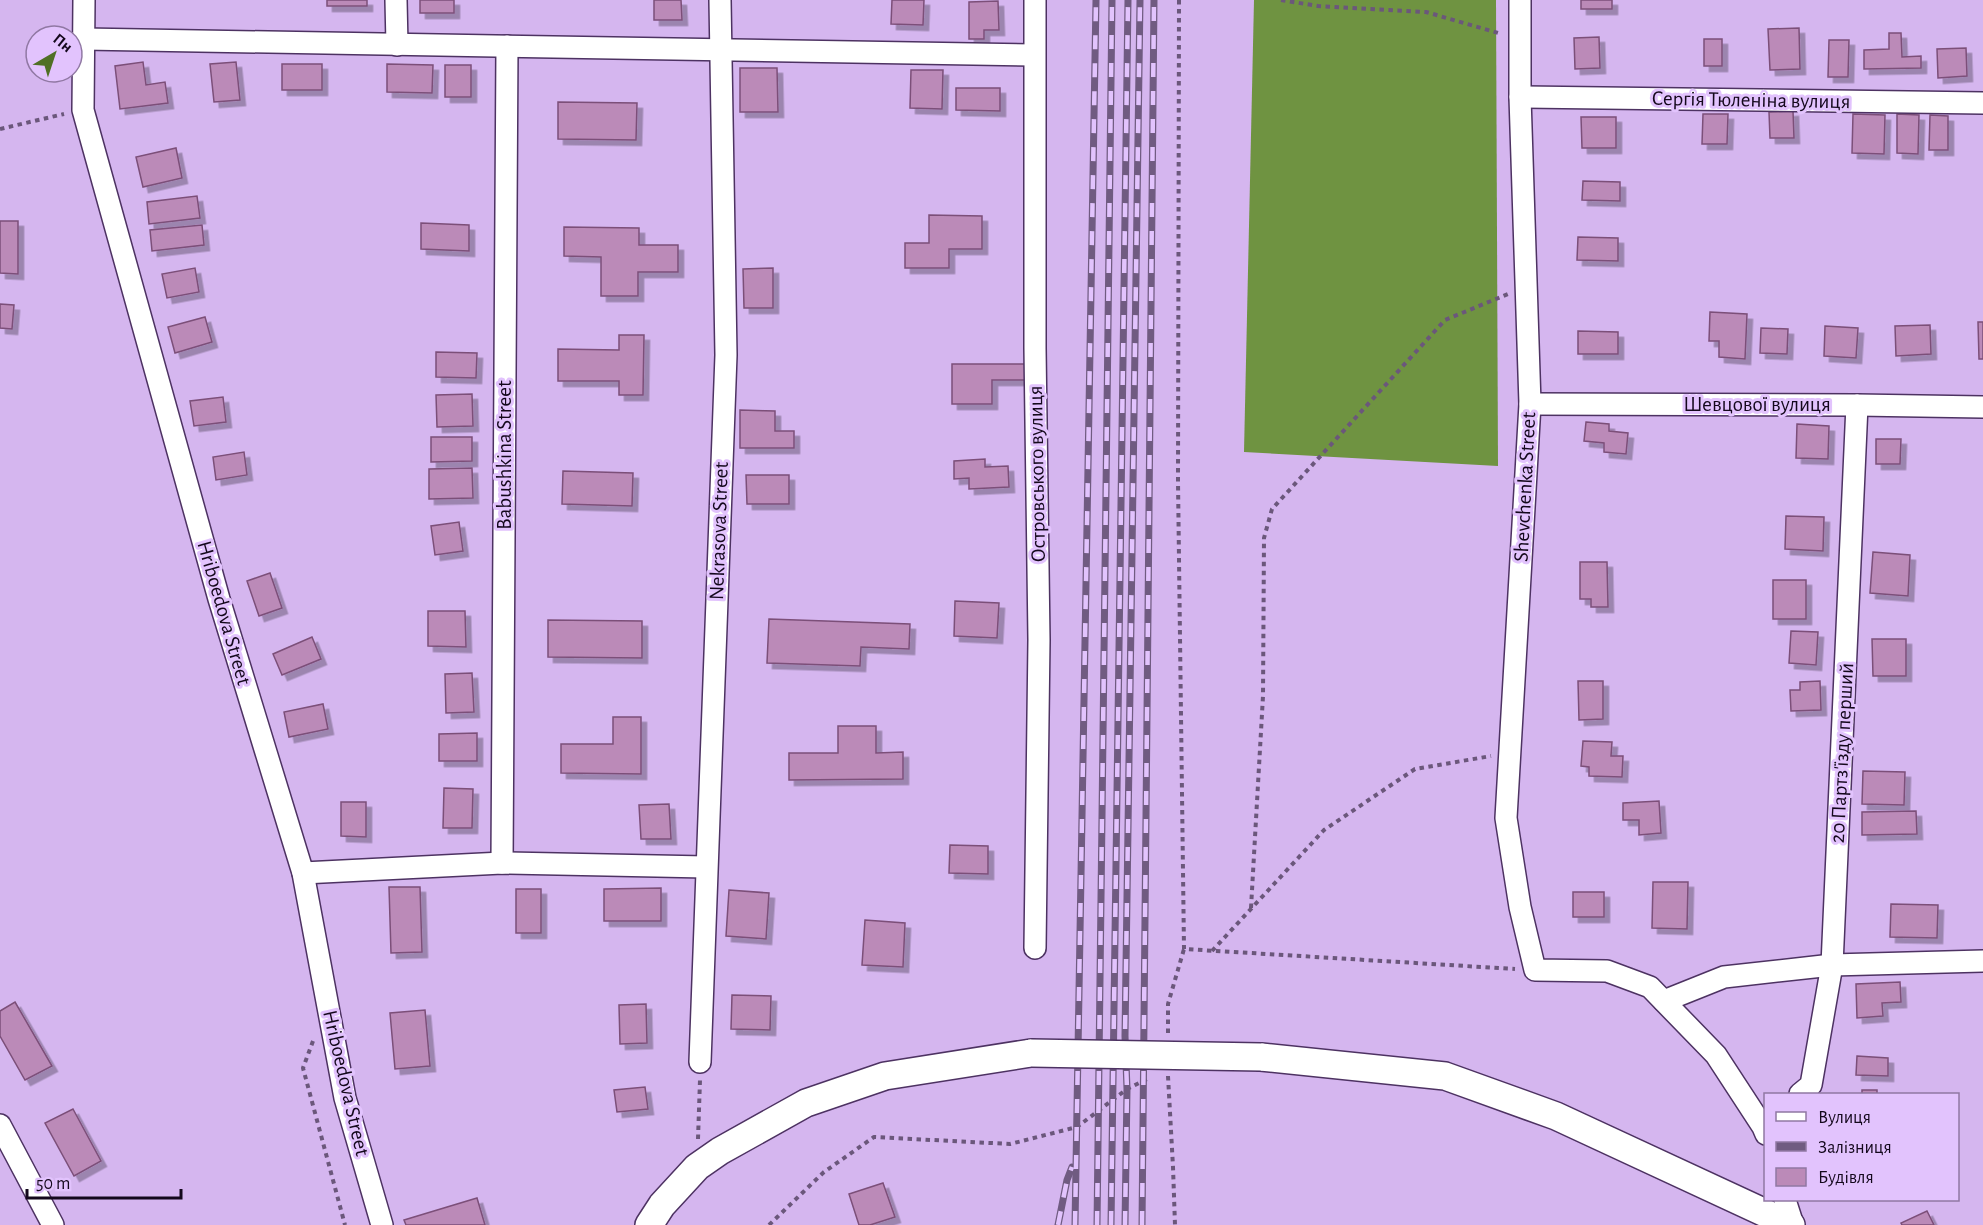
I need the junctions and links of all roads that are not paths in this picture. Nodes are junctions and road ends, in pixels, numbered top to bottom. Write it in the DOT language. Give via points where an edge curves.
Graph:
graph roads {
  1 [pos="84,0"];
  2 [pos="396,0"];
  3 [pos="720,0"];
  4 [pos="1035,0"];
  5 [pos="1520,0"];
  6 [pos="84,24"];
  7 [pos="84,39"];
  8 [pos="397,45"];
  9 [pos="507,46"];
  10 [pos="721,47"];
  11 [pos="1034,55"];
  12 [pos="83,84"];
  13 [pos="1520,97"];
  14 [pos="1983,104"];
  15 [pos="1530,404"];
  16 [pos="1857,405"];
  17 [pos="1983,407"];
  18 [pos="501,863"];
  19 [pos="706,867"];
  20 [pos="303,873"];
  21 [pos="1035,948"];
  22 [pos="1983,962"];
  23 [pos="1832,965"];
  24 [pos="1664,1001"];
  25 [pos="700,1062"];
  26 [pos="1802,1093"];
  27 [pos="0,1125"];
  28 [pos="1764,1127"];
  29 [pos="1785,1201"];
  30 [pos="53,1225"];
  31 [pos="382,1225"];
  32 [pos="649,1225"];
  33 [pos="1792,1225"];
  1 -- 6 [label="street, Hriboedova Street"];
  2 -- 8 [label="street"];
  3 -- 10 [label="street, Nekrasova Street"];
  4 -- 11 [label="street, Островського вулиця"];
  5 -- 13 [label="street, Shevchenka Street"];
  7 -- 8 [label="street"];
  8 -- 9 [label="street"];
  9 -- 10 [label="street"];
  9 -- 18 [label="street, Babushkina Street"];
  10 -- 11 [label="street"];
  10 -- 19 [label="street, Nekrasova Street" via="726,355"];
  11 -- 21 [label="street, Островського вулиця" via="1039,640"];
  12 -- 20 [label="street, Hriboedova Street" via="83,110 215,588"];
  13 -- 14 [label="street, Сергія Тюленіна вулиця"];
  13 -- 15 [label="street, Shevchenka Street"];
  15 -- 16 [label="street, Шевцової вулиця"];
  15 -- 24 [label="street, Shevchenka Street" via="1506,818 1534,970 1607,971 1650,987"];
  16 -- 17 [label="street, Шевцової вулиця"];
  16 -- 23 [label="street, 20 Партз'їзду перший"];
  18 -- 19 [label="street"];
  18 -- 20 [label="street"];
  19 -- 25 [label="street, Nekrasova Street"];
  20 -- 31 [label="street, Hriboedova Street" via="345,1098"];
  22 -- 23 [label="street"];
  23 -- 24 [label="street" via="1724,977"];
  23 -- 26 [label="street, 20 Партз'їзду перший" via="1811,1085"];
  24 -- 28 [label="street" via="1716,1055"];
  27 -- 30 [label="street"];
  29 -- 33 [label="street"];
  32 -- 33 [label="street, bridge" via="697,1167 806,1103 885,1076 1031,1053 1261,1057 1445,1076 1556,1116"];
}
